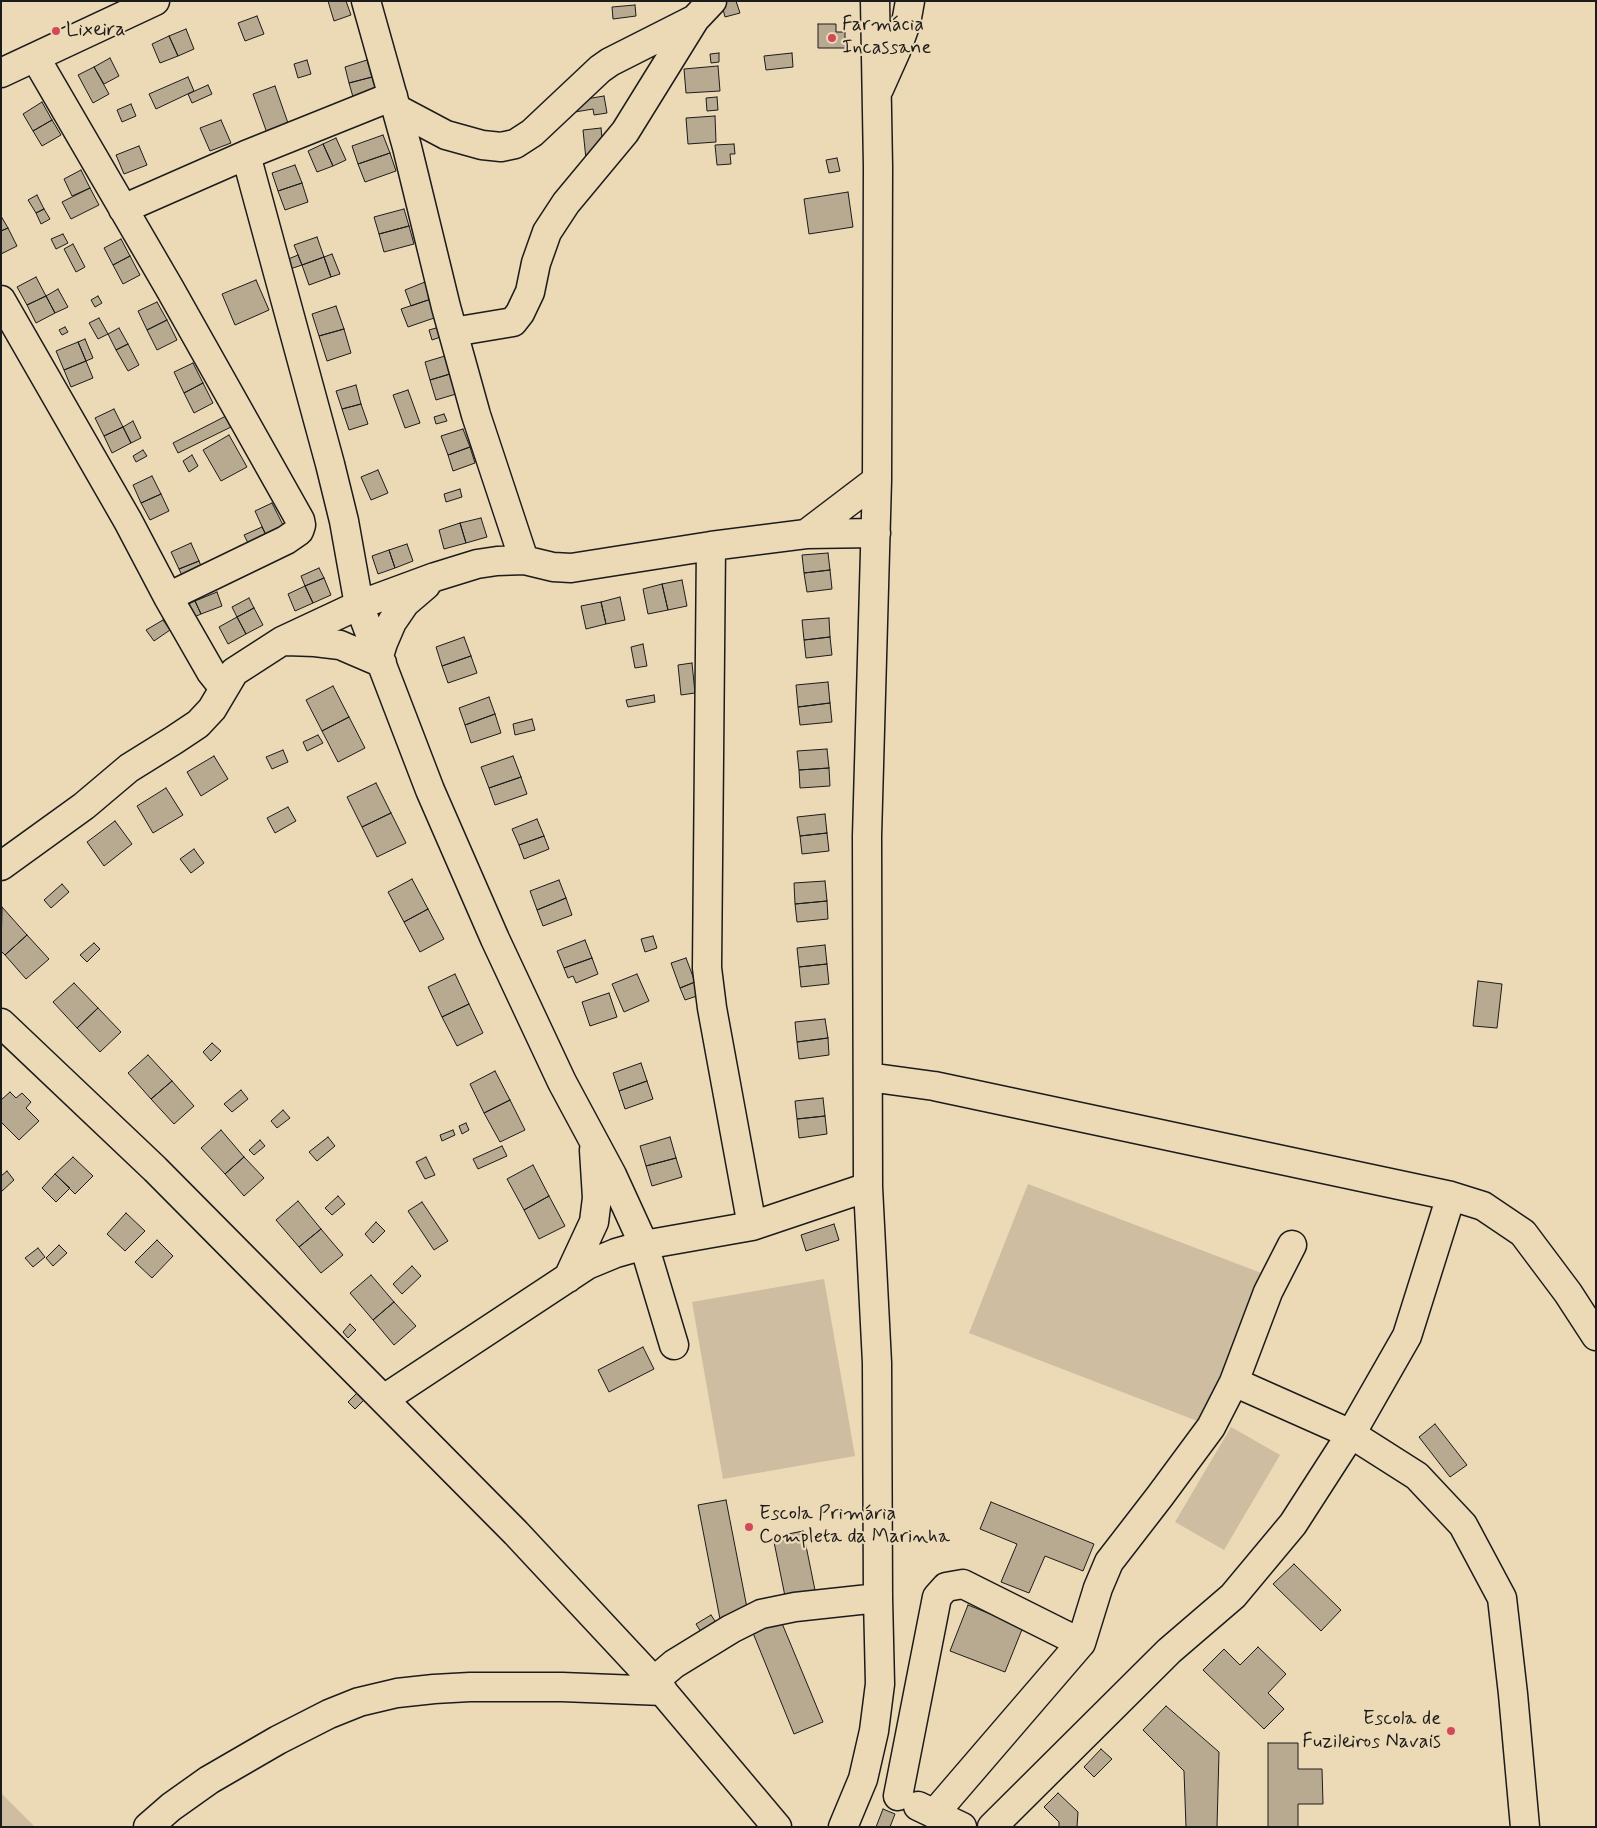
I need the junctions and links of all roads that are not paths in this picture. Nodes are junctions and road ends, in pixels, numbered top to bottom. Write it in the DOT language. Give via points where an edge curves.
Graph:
graph roads {
  1 [pos="155,1"];
  2 [pos="875,1"];
  3 [pos="910,1"];
  4 [pos="369,5"];
  5 [pos="704,10"];
  6 [pos="35,57"];
  7 [pos="1,73"];
  8 [pos="876,95"];
  9 [pos="395,103"];
  10 [pos="246,155"];
  11 [pos="123,209"];
  12 [pos="1,300"];
  13 [pos="453,332"];
  14 [pos="877,480"];
  15 [pos="876,532"];
  16 [pos="806,534"];
  17 [pos="711,546"];
  18 [pos="524,560"];
  19 [pos="435,577"];
  20 [pos="168,597"];
  21 [pos="359,605"];
  22 [pos="282,641"];
  23 [pos="381,660"];
  24 [pos="224,687"];
  25 [pos="1,866"];
  26 [pos="1,1023"];
  27 [pos="868,1077"];
  28 [pos="594,1141"];
  29 [pos="868,1187"];
  30 [pos="1451,1196"];
  31 [pos="752,1226"];
  32 [pos="644,1245"];
  33 [pos="1292,1245"];
  34 [pos="568,1278"];
  35 [pos="1596,1336"];
  36 [pos="674,1345"];
  37 [pos="1234,1382"];
  38 [pos="384,1399"];
  39 [pos="1351,1434"];
  40 [pos="878,1598"];
  41 [pos="1081,1643"];
  42 [pos="658,1686"];
  43 [pos="863,1780"];
  44 [pos="898,1796"];
  45 [pos="934,1814"];
  46 [pos="148,1827"];
  47 [pos="777,1827"];
  48 [pos="843,1827"];
  49 [pos="962,1827"];
  50 [pos="992,1827"];
  51 [pos="1525,1827"];
  1 -- 6 [label="street"];
  2 -- 8 [label="street"];
  3 -- 8 [label="street" via="896,51"];
  4 -- 9 [label="street"];
  5 -- 9 [label="street" via="610,62 532,133 515,144 482,144 446,136"];
  5 -- 13 [label="street" via="625,132 566,202 547,232 530,292 520,313 512,322"];
  6 -- 7 [label="street"];
  6 -- 11 [label="street"];
  8 -- 14 [label="street"];
  9 -- 10 [label="street"];
  9 -- 13 [label="street"];
  10 -- 11 [label="street"];
  10 -- 21 [label="street" via="330,464"];
  11 -- 20 [label="street" via="301,525 299,531 286,540"];
  12 -- 20 [label="street"];
  13 -- 18 [label="street" via="476,415"];
  14 -- 15 [label="street"];
  14 -- 16 [label="street"];
  15 -- 16 [label="street"];
  15 -- 27 [label="street" via="866,836"];
  16 -- 17 [label="street"];
  17 -- 18 [label="street" via="571,568"];
  17 -- 31 [label="street" via="707,968"];
  18 -- 19 [label="street" via="477,564"];
  19 -- 21 [label="street"];
  19 -- 23 [label="street" via="405,603 392,622 383,643"];
  20 -- 24 [label="street" via="211,672"];
  21 -- 22 [label="street"];
  21 -- 23 [label="street"];
  22 -- 23 [label="street" via="340,645"];
  22 -- 24 [label="street" via="234,672"];
  23 -- 28 [label="street" via="430,790 495,939 562,1082"];
  24 -- 25 [label="street" via="212,709 198,724 128,768 84,806"];
  26 -- 38 [label="street" via="155,1169"];
  27 -- 29 [label="street"];
  27 -- 30 [label="street" via="934,1086"];
  28 -- 32 [label="street"];
  28 -- 34 [label="street" via="597,1198 594,1222"];
  29 -- 31 [label="street"];
  29 -- 40 [label="street" via="877,1363"];
  30 -- 35 [label="street" via="1484,1206 1523,1233 1568,1292"];
  30 -- 39 [label="street" via="1407,1336"];
  31 -- 32 [label="street"];
  32 -- 34 [label="street" via="587,1265"];
  32 -- 36 [label="street"];
  33 -- 37 [label="street" via="1268,1292"];
  34 -- 38 [label="street"];
  37 -- 39 [label="street"];
  37 -- 41 [label="street" via="1211,1427 1109,1562"];
  38 -- 42 [label="street" via="516,1533"];
  39 -- 50 [label="street" via="1292,1524 1232,1596 1169,1650"];
  39 -- 51 [label="street" via="1417,1476 1463,1525 1502,1598"];
  40 -- 42 [label="street" via="761,1614 674,1664"];
  40 -- 43 [label="street" via="880,1684"];
  41 -- 44 [label="street" via="964,1584 946,1587 937,1597"];
  41 -- 45 [label="street"];
  42 -- 46 [label="street" via="470,1687 397,1693 359,1702 329,1714 209,1780 171,1806"];
  42 -- 47 [label="street"];
  43 -- 44 [label="street"];
  43 -- 48 [label="street"];
  44 -- 45 [label="street"];
  45 -- 49 [label="street"];
}
